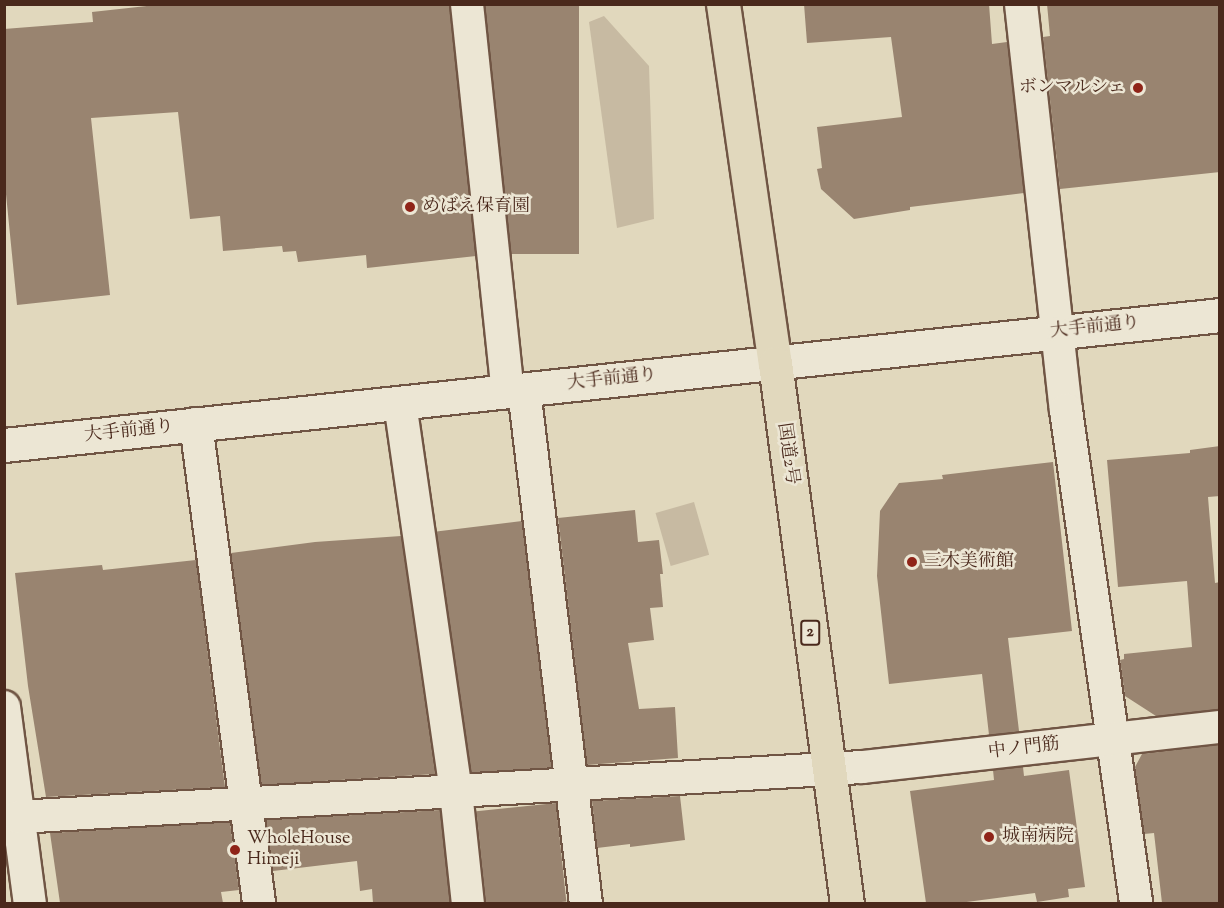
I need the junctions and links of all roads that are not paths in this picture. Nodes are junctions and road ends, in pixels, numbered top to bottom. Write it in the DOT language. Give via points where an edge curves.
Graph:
graph roads {
  1 [pos="466,4"];
  2 [pos="723,4"];
  3 [pos="1021,4"];
  4 [pos="1220,315"];
  5 [pos="1056,332"];
  6 [pos="775,363"];
  7 [pos="516,390"];
  8 [pos="400,403"];
  9 [pos="196,424"];
  10 [pos="4,445"];
  11 [pos="4,707"];
  12 [pos="1220,727"];
  13 [pos="1112,738"];
  14 [pos="829,770"];
  15 [pos="571,785"];
  16 [pos="456,792"];
  17 [pos="246,804"];
  18 [pos="18,817"];
  19 [pos="30,903"];
  20 [pos="259,903"];
  21 [pos="468,903"];
  22 [pos="586,903"];
  23 [pos="847,903"];
  24 [pos="1136,903"];
  1 -- 7 [label="street"];
  2 -- 6 [label="highway, 国道2号 / 2"];
  3 -- 5 [label="street"];
  4 -- 5 [label="street, 大手前通り"];
  5 -- 6 [label="street, 大手前通り"];
  5 -- 13 [label="street"];
  6 -- 7 [label="street, 大手前通り"];
  6 -- 14 [label="highway, 国道2号 / 2"];
  7 -- 8 [label="street, 大手前通り"];
  7 -- 15 [label="street"];
  8 -- 9 [label="street, 大手前通り"];
  8 -- 16 [label="street"];
  9 -- 10 [label="street, 大手前通り"];
  9 -- 17 [label="street"];
  11 -- 18 [label="street"];
  12 -- 13 [label="street, 中ノ門筋"];
  13 -- 14 [label="street, 中ノ門筋"];
  13 -- 24 [label="street"];
  14 -- 15 [label="street, 中ノ門筋"];
  14 -- 23 [label="highway, 国道2号 / 2"];
  15 -- 16 [label="street, 中ノ門筋"];
  15 -- 22 [label="street"];
  16 -- 17 [label="street, 中ノ門筋"];
  16 -- 21 [label="street"];
  17 -- 18 [label="street, 中ノ門筋"];
  17 -- 20 [label="street"];
  18 -- 19 [label="street"];
}
